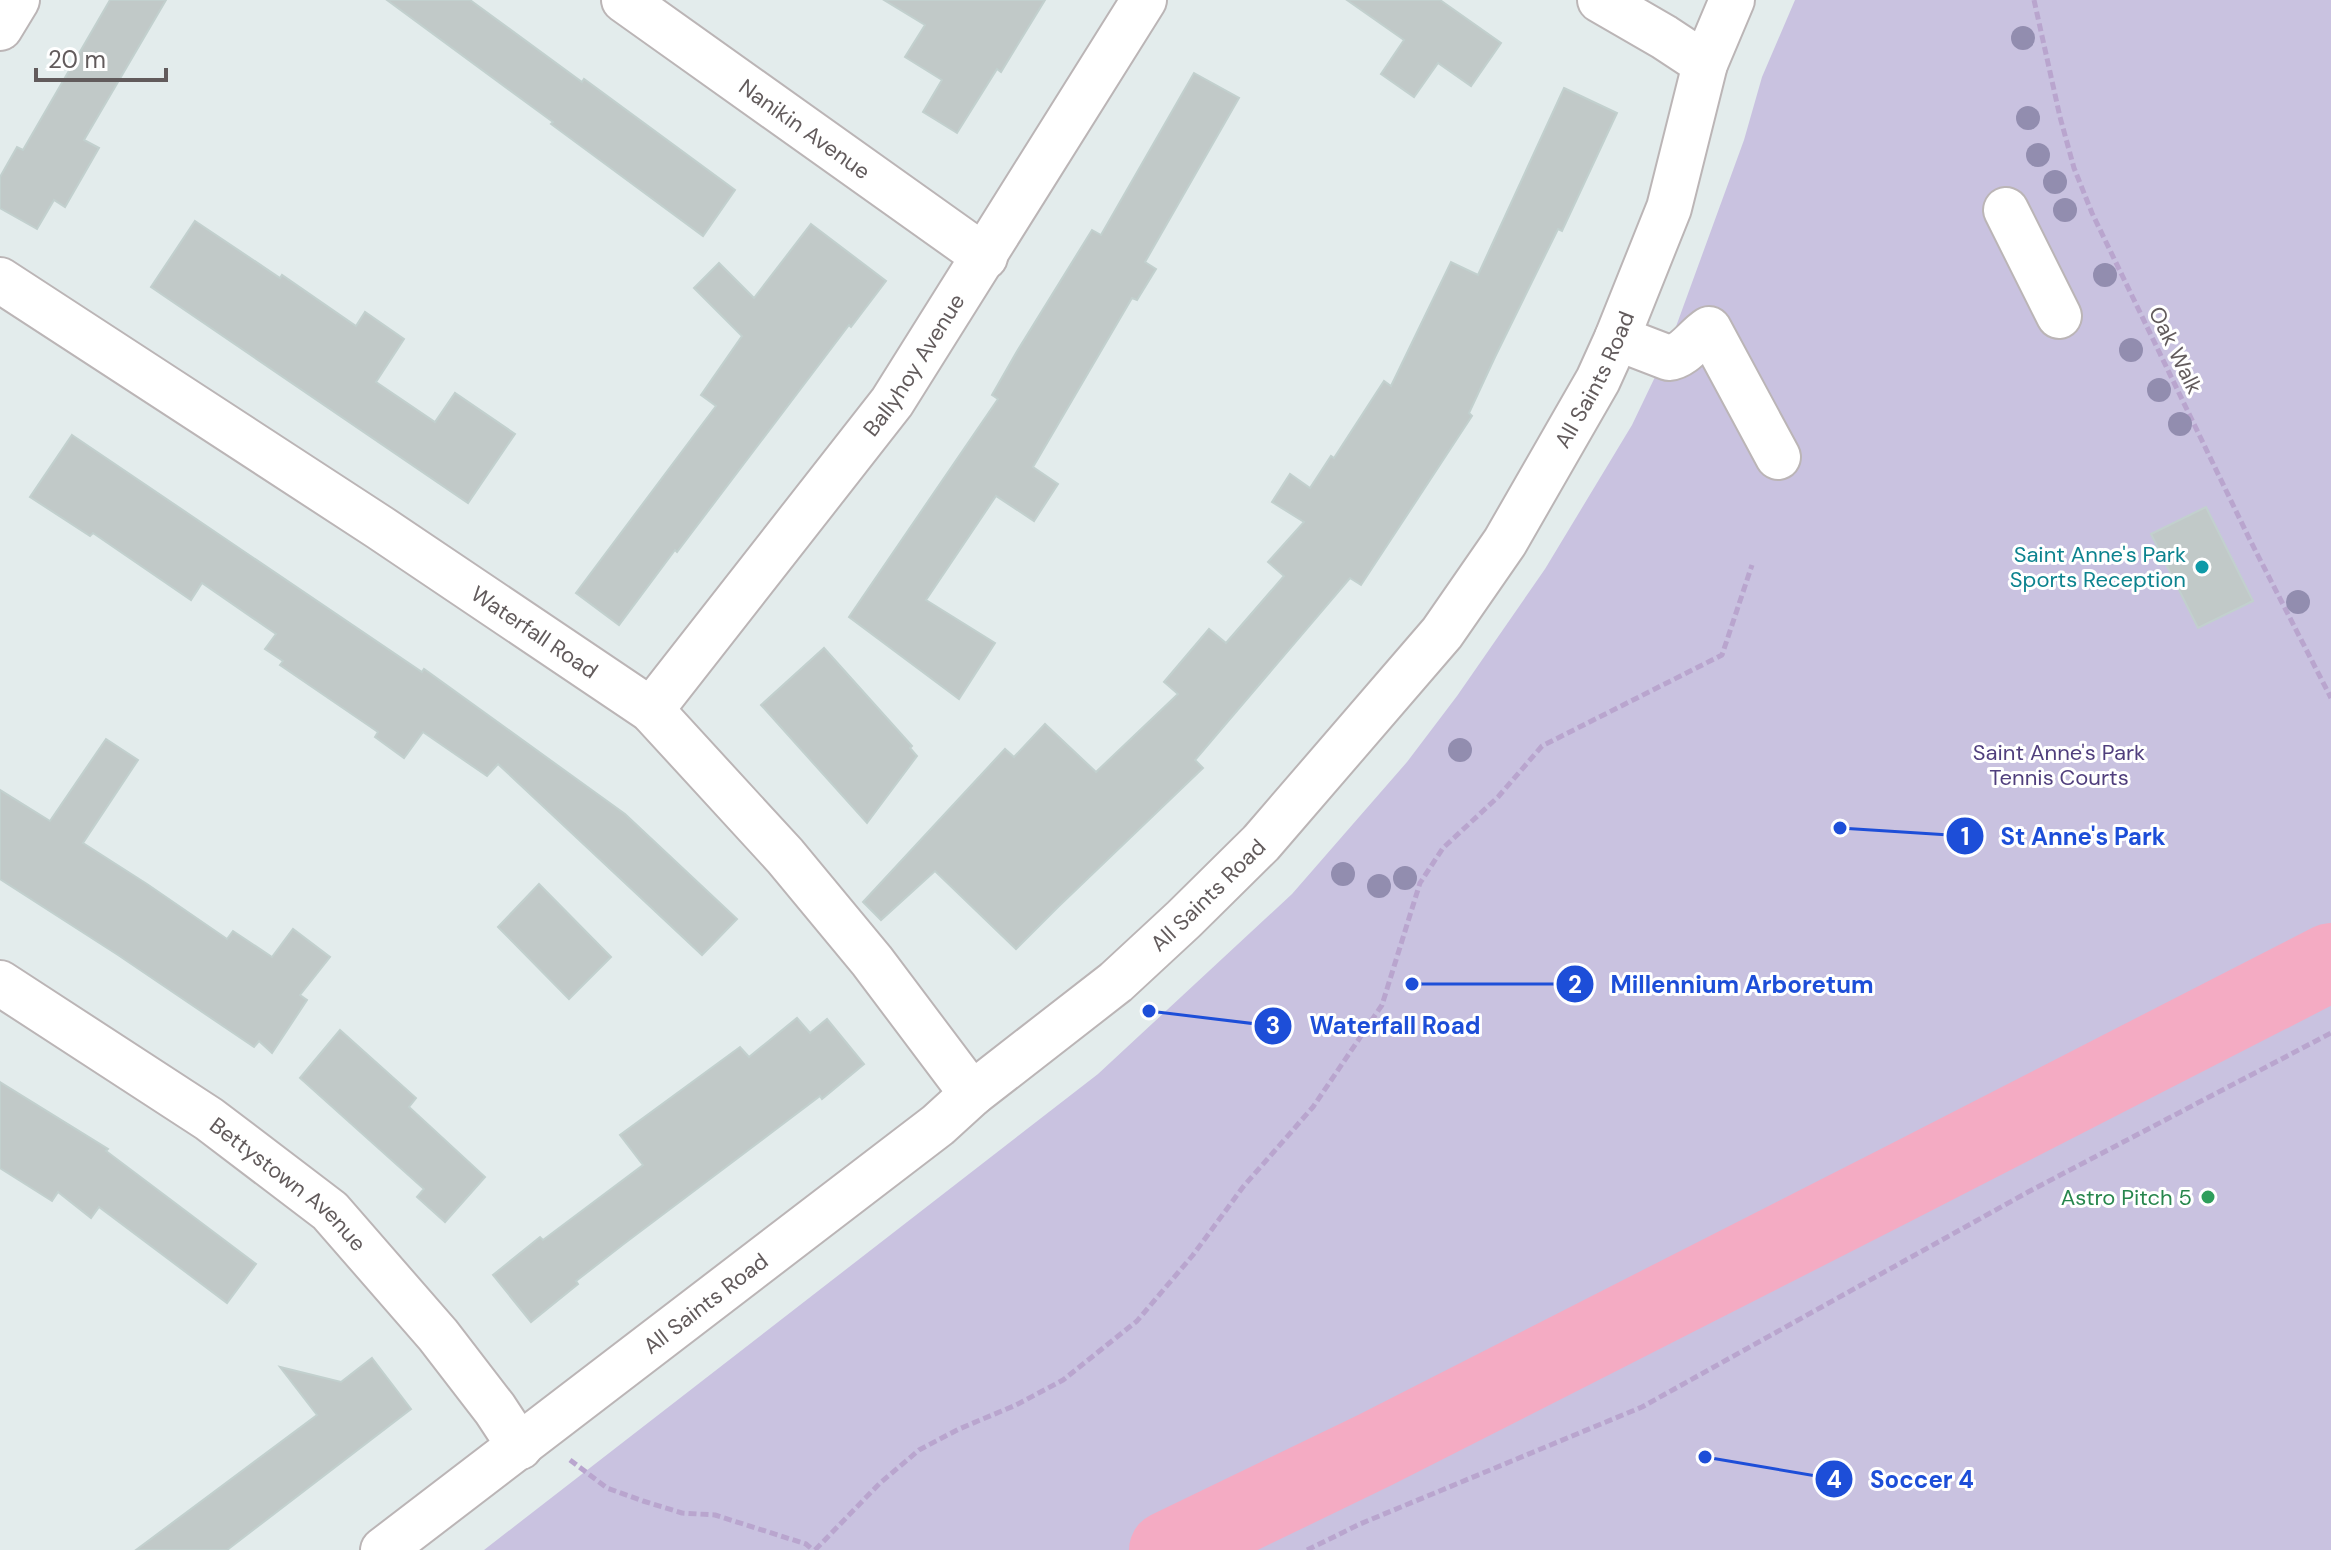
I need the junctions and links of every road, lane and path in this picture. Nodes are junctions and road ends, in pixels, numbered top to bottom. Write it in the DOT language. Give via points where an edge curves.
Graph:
graph roads {
  1 [pos="17,0"];
  2 [pos="624,0"];
  3 [pos="1144,0"];
  4 [pos="1600,0"];
  5 [pos="1732,0"];
  6 [pos="2034,0"];
  7 [pos="0,28"];
  8 [pos="1705,64"];
  9 [pos="2006,210"];
  10 [pos="985,257"];
  11 [pos="0,280"];
  12 [pos="2059,316"];
  13 [pos="1617,338"];
  14 [pos="1778,457"];
  15 [pos="1752,565"];
  16 [pos="2331,698"];
  17 [pos="651,710"];
  18 [pos="0,983"];
  19 [pos="2331,1033"];
  20 [pos="972,1094"];
  21 [pos="531,1439"];
  22 [pos="383,1550"];
  23 [pos="814,1550"];
  24 [pos="1307,1550"];
  1 -- 7 [label="street"];
  2 -- 10 [label="street, Nanikin Avenue"];
  3 -- 10 [label="street, Ballyhoy Avenue"];
  4 -- 8 [label="street"];
  5 -- 8 [label="street, All Saints Road"];
  6 -- 16 [label="path, Oak Walk" via="2060,117 2092,213"];
  8 -- 13 [label="street, All Saints Road" via="1669,208"];
  9 -- 12 [label="street"];
  10 -- 17 [label="street, Ballyhoy Avenue" via="892,402"];
  11 -- 17 [label="street, Waterfall Road"];
  13 -- 14 [label="street" via="1675,358 1709,329"];
  13 -- 20 [label="street, All Saints Road" via="1505,542 1442,633 1261,843 1184,919 1116,982"];
  15 -- 23 [label="path" via="1722,655 1542,746 1443,848 1420,883 1382,1005 1313,1107 1137,1321 1063,1380 919,1450"];
  17 -- 20 [label="street, Waterfall Road" via="785,856"];
  18 -- 21 [label="street, Bettystown Avenue" via="209,1119 330,1211 495,1409"];
  19 -- 24 [label="path" via="2028,1192 1642,1407"];
  20 -- 21 [label="street, All Saints Road"];
  21 -- 22 [label="street, All Saints Road"];
  21 -- 23 [label="path" via="607,1488 682,1513 715,1515"];
}
